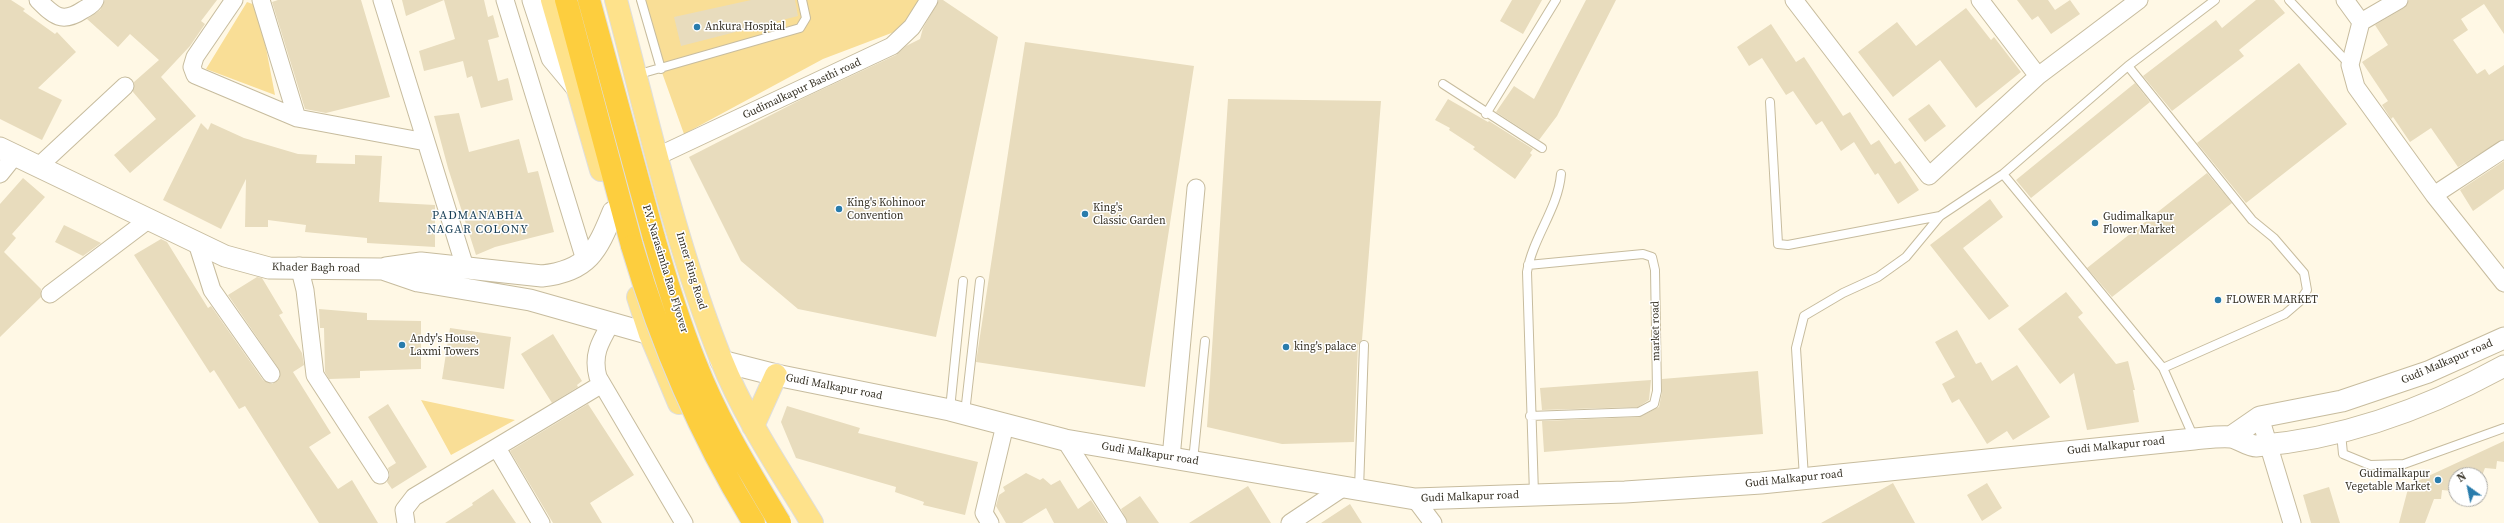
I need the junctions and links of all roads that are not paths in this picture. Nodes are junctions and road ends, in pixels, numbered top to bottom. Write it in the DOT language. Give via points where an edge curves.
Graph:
graph roads {
  1 [pos="38,0"];
  2 [pos="95,0"];
  3 [pos="234,0"];
  4 [pos="261,0"];
  5 [pos="382,0"];
  6 [pos="505,0"];
  7 [pos="533,0"];
  8 [pos="552,0"];
  9 [pos="566,0"];
  10 [pos="589,0"];
  11 [pos="616,0"];
  12 [pos="641,0"];
  13 [pos="802,0"];
  14 [pos="1556,0"];
  15 [pos="1794,0"];
  16 [pos="1980,0"];
  17 [pos="2139,0"];
  18 [pos="2215,0"];
  19 [pos="2289,0"];
  20 [pos="2345,0"];
  21 [pos="2399,0"];
  22 [pos="922,3"];
  23 [pos="2361,22"];
  24 [pos="2350,65"];
  25 [pos="2128,66"];
  26 [pos="661,69"];
  27 [pos="636,76"];
  28 [pos="2038,76"];
  29 [pos="1443,84"];
  30 [pos="126,86"];
  31 [pos="577,88"];
  32 [pos="1770,102"];
  33 [pos="1486,114"];
  34 [pos="297,118"];
  35 [pos="426,142"];
  36 [pos="1542,148"];
  37 [pos="2504,149"];
  38 [pos="8,151"];
  39 [pos="658,156"];
  40 [pos="39,166"];
  41 [pos="0,174"];
  42 [pos="1561,174"];
  43 [pos="2003,174"];
  44 [pos="1196,188"];
  45 [pos="2434,195"];
  46 [pos="614,212"];
  47 [pos="1940,216"];
  48 [pos="148,220"];
  49 [pos="196,243"];
  50 [pos="585,260"];
  51 [pos="1528,265"];
  52 [pos="299,266"];
  53 [pos="465,267"];
  54 [pos="383,269"];
  55 [pos="692,280"];
  56 [pos="963,281"];
  57 [pos="980,281"];
  58 [pos="2504,283"];
  59 [pos="635,288"];
  60 [pos="50,294"];
  61 [pos="611,322"];
  62 [pos="650,334"];
  63 [pos="2504,338"];
  64 [pos="1205,341"];
  65 [pos="1364,345"];
  66 [pos="721,361"];
  67 [pos="2163,368"];
  68 [pos="2503,370"];
  69 [pos="271,374"];
  70 [pos="776,376"];
  71 [pos="602,384"];
  72 [pos="958,412"];
  73 [pos="1530,416"];
  74 [pos="2260,417"];
  75 [pos="1005,425"];
  76 [pos="753,426"];
  77 [pos="2504,428"];
  78 [pos="2341,432"];
  79 [pos="2231,437"];
  80 [pos="2194,439"];
  81 [pos="1065,440"];
  82 [pos="2268,444"];
  83 [pos="497,448"];
  84 [pos="1171,458"];
  85 [pos="1193,461"];
  86 [pos="380,475"];
  87 [pos="1804,478"];
  88 [pos="1351,488"];
  89 [pos="1534,495"];
  90 [pos="1416,499"];
  91 [pos="406,523"];
  92 [pos="541,523"];
  93 [pos="684,523"];
  94 [pos="743,523"];
  95 [pos="754,523"];
  96 [pos="780,523"];
  97 [pos="812,523"];
  98 [pos="990,523"];
  99 [pos="1118,523"];
  100 [pos="1290,523"];
  101 [pos="1433,523"];
  102 [pos="2292,523"];
  1 -- 2 [label="street" via="52,14 64,18 74,16"];
  3 -- 34 [label="street" via="195,57 192,67 195,75"];
  4 -- 34 [label="street"];
  5 -- 35 [label="street"];
  6 -- 50 [label="street"];
  7 -- 31 [label="street" via="552,58"];
  8 -- 31 [label="main road"];
  9 -- 95 [label="highway, bridge" via="632,246 657,326 695,416"];
  10 -- 96 [label="highway, P.V. Narasimha Rao Flyover, bridge" via="654,238 695,364 728,432"];
  11 -- 27 [label="main road, Inner Ring Road"];
  12 -- 26 [label="lane"];
  13 -- 26 [label="lane" via="806,18 800,28"];
  14 -- 33 [label="lane"];
  15 -- 28 [label="street" via="1930,176"];
  16 -- 28 [label="street"];
  17 -- 28 [label="street"];
  18 -- 25 [label="lane"];
  19 -- 24 [label="lane"];
  20 -- 23 [label="street"];
  21 -- 23 [label="street"];
  22 -- 39 [label="street, Gudimalkapur Basthi road" via="912,27 892,46"];
  23 -- 24 [label="street"];
  24 -- 45 [label="street" via="2356,88"];
  25 -- 43 [label="lane"];
  25 -- 67 [label="lane" via="2252,220 2274,238 2304,273 2307,290 2299,302 2285,314"];
  26 -- 27 [label="lane"];
  27 -- 39 [label="main road, Inner Ring Road"];
  29 -- 33 [label="lane"];
  30 -- 40 [label="street"];
  31 -- 46 [label="main road"];
  32 -- 47 [label="lane" via="1778,244 1788,245"];
  33 -- 36 [label="lane"];
  34 -- 35 [label="street"];
  35 -- 53 [label="street"];
  37 -- 45 [label="street"];
  38 -- 40 [label="street, Khader Bagh road"];
  38 -- 41 [label="street"];
  39 -- 55 [label="main road, Inner Ring Road"];
  40 -- 48 [label="street, Khader Bagh road"];
  42 -- 51 [label="lane" via="1552,209 1531,252"];
  43 -- 47 [label="lane"];
  43 -- 67 [label="lane"];
  44 -- 84 [label="street"];
  45 -- 58 [label="street"];
  46 -- 50 [label="street" via="594,254"];
  46 -- 59 [label="main road"];
  47 -- 87 [label="lane" via="1906,257 1878,277 1843,293 1804,316 1796,348"];
  48 -- 49 [label="street, Khader Bagh road"];
  48 -- 60 [label="street"];
  49 -- 52 [label="street, Khader Bagh road" via="225,256 269,268"];
  49 -- 69 [label="street" via="212,290"];
  50 -- 53 [label="street" via="576,267 542,276"];
  51 -- 73 [label="lane"];
  51 -- 73 [label="lane, market road" via="1643,254 1652,258 1655,270 1657,391 1654,404 1639,412"];
  52 -- 54 [label="street, Khader Bagh road"];
  52 -- 86 [label="street" via="305,290 315,375"];
  53 -- 54 [label="street" via="421,263"];
  54 -- 61 [label="street, Khader Bagh road" via="418,281 530,300"];
  55 -- 59 [label="main road" via="679,291 655,296"];
  55 -- 66 [label="main road, Inner Ring Road"];
  56 -- 72 [label="lane"];
  57 -- 72 [label="lane"];
  59 -- 62 [label="main road"];
  61 -- 62 [label="street, Khader Bagh road"];
  61 -- 71 [label="street" via="598,346 595,359"];
  62 -- 94 [label="main road" via="664,370 714,476"];
  63 -- 74 [label="street, Gudi Malkapur road" via="2428,372 2342,401"];
  64 -- 85 [label="lane"];
  65 -- 88 [label="lane"];
  66 -- 70 [label="street, Gudi Malkapur road"];
  66 -- 76 [label="main road, Inner Ring Road"];
  67 -- 80 [label="lane"];
  68 -- 78 [label="street, Gudi Malkapur road" via="2457,392 2374,423"];
  70 -- 72 [label="street, Gudi Malkapur road"];
  70 -- 76 [label="main road"];
  71 -- 83 [label="street"];
  71 -- 93 [label="street"];
  72 -- 75 [label="street, Gudi Malkapur road"];
  73 -- 89 [label="lane"];
  74 -- 79 [label="street, Gudi Malkapur road"];
  74 -- 82 [label="street"];
  75 -- 81 [label="street, Gudi Malkapur road"];
  75 -- 98 [label="street" via="984,513"];
  76 -- 97 [label="main road, Inner Ring Road"];
  77 -- 78 [label="lane" via="2404,464 2370,465 2343,454"];
  78 -- 82 [label="street, Gudi Malkapur road"];
  79 -- 80 [label="street, Gudi Malkapur road"];
  79 -- 82 [label="street, Gudi Malkapur road" via="2254,446"];
  80 -- 87 [label="street, Gudi Malkapur road"];
  81 -- 84 [label="street, Gudi Malkapur road"];
  81 -- 99 [label="street"];
  82 -- 102 [label="street"];
  83 -- 91 [label="street" via="414,497 404,510"];
  83 -- 92 [label="street"];
  84 -- 85 [label="street, Gudi Malkapur road"];
  85 -- 88 [label="street, Gudi Malkapur road"];
  87 -- 89 [label="street, Gudi Malkapur road" via="1625,492"];
  88 -- 90 [label="street, Gudi Malkapur road"];
  88 -- 100 [label="street"];
  89 -- 90 [label="street, Gudi Malkapur road"];
  90 -- 101 [label="street"];
}
